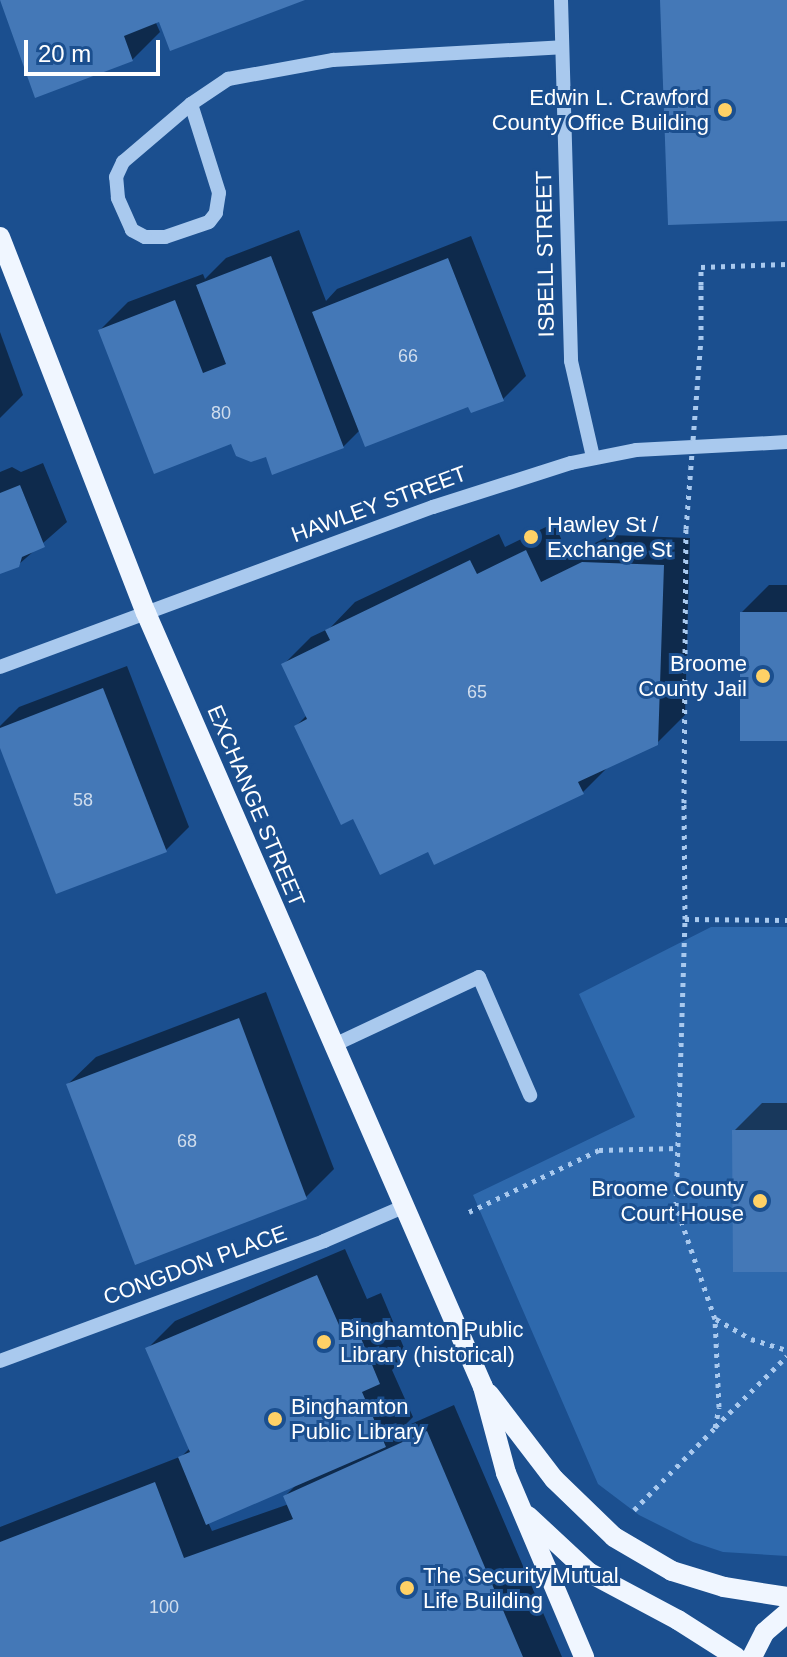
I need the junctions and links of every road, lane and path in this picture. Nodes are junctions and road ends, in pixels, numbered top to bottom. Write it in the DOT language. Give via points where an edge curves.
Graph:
graph roads {
  1 [pos="561,0"];
  2 [pos="562,47"];
  3 [pos="191,104"];
  4 [pos="0,237"];
  5 [pos="787,264"];
  6 [pos="787,442"];
  7 [pos="593,457"];
  8 [pos="146,613"];
  9 [pos="0,667"];
  10 [pos="685,919"];
  11 [pos="787,920"];
  12 [pos="334,1045"];
  13 [pos="530,1095"];
  14 [pos="678,1148"];
  15 [pos="403,1207"];
  16 [pos="469,1212"];
  17 [pos="715,1319"];
  18 [pos="787,1353"];
  19 [pos="0,1361"];
  20 [pos="483,1387"];
  21 [pos="715,1428"];
  22 [pos="513,1492"];
  23 [pos="631,1514"];
  24 [pos="787,1597"];
  25 [pos="787,1613"];
  26 [pos="584,1657"];
  27 [pos="736,1657"];
  28 [pos="752,1657"];
  1 -- 2 [label="street, ISBELL STREET"];
  2 -- 3 [label="street" via="333,60 272,69 228,79"];
  2 -- 7 [label="street, ISBELL STREET" via="571,361"];
  3 -- 3 [label="street" via="123,162 116,177 118,198 132,230 145,237 165,237 209,222 216,213 219,193"];
  4 -- 8 [label="main road, EXCHANGE STREET"];
  5 -- 10 [label="path, bridge" via="701,267 701,339 686,529"];
  6 -- 7 [label="street, HAWLEY STREET"];
  7 -- 8 [label="street, HAWLEY STREET" via="433,507"];
  8 -- 9 [label="street, HAWLEY STREET"];
  8 -- 12 [label="main road, EXCHANGE STREET"];
  10 -- 11 [label="path"];
  10 -- 14 [label="path"];
  12 -- 13 [label="street" via="479,977"];
  12 -- 15 [label="main road, EXCHANGE STREET"];
  14 -- 16 [label="path" via="599,1150"];
  14 -- 17 [label="path" via="676,1206"];
  15 -- 19 [label="street, CONGDON PLACE"];
  15 -- 20 [label="main road, EXCHANGE STREET"];
  17 -- 18 [label="path"];
  17 -- 21 [label="path"];
  18 -- 21 [label="path"];
  20 -- 22 [label="main road, EXCHANGE STREET"];
  20 -- 24 [label="main road, EXCHANGE STREET" via="565,1491 614,1537 672,1571 724,1587"];
  21 -- 23 [label="path"];
  22 -- 26 [label="main road, EXCHANGE STREET"];
  22 -- 27 [label="main road, EXCHANGE STREET" via="536,1525 588,1572"];
  25 -- 28 [label="main road" via="765,1632"];
}
